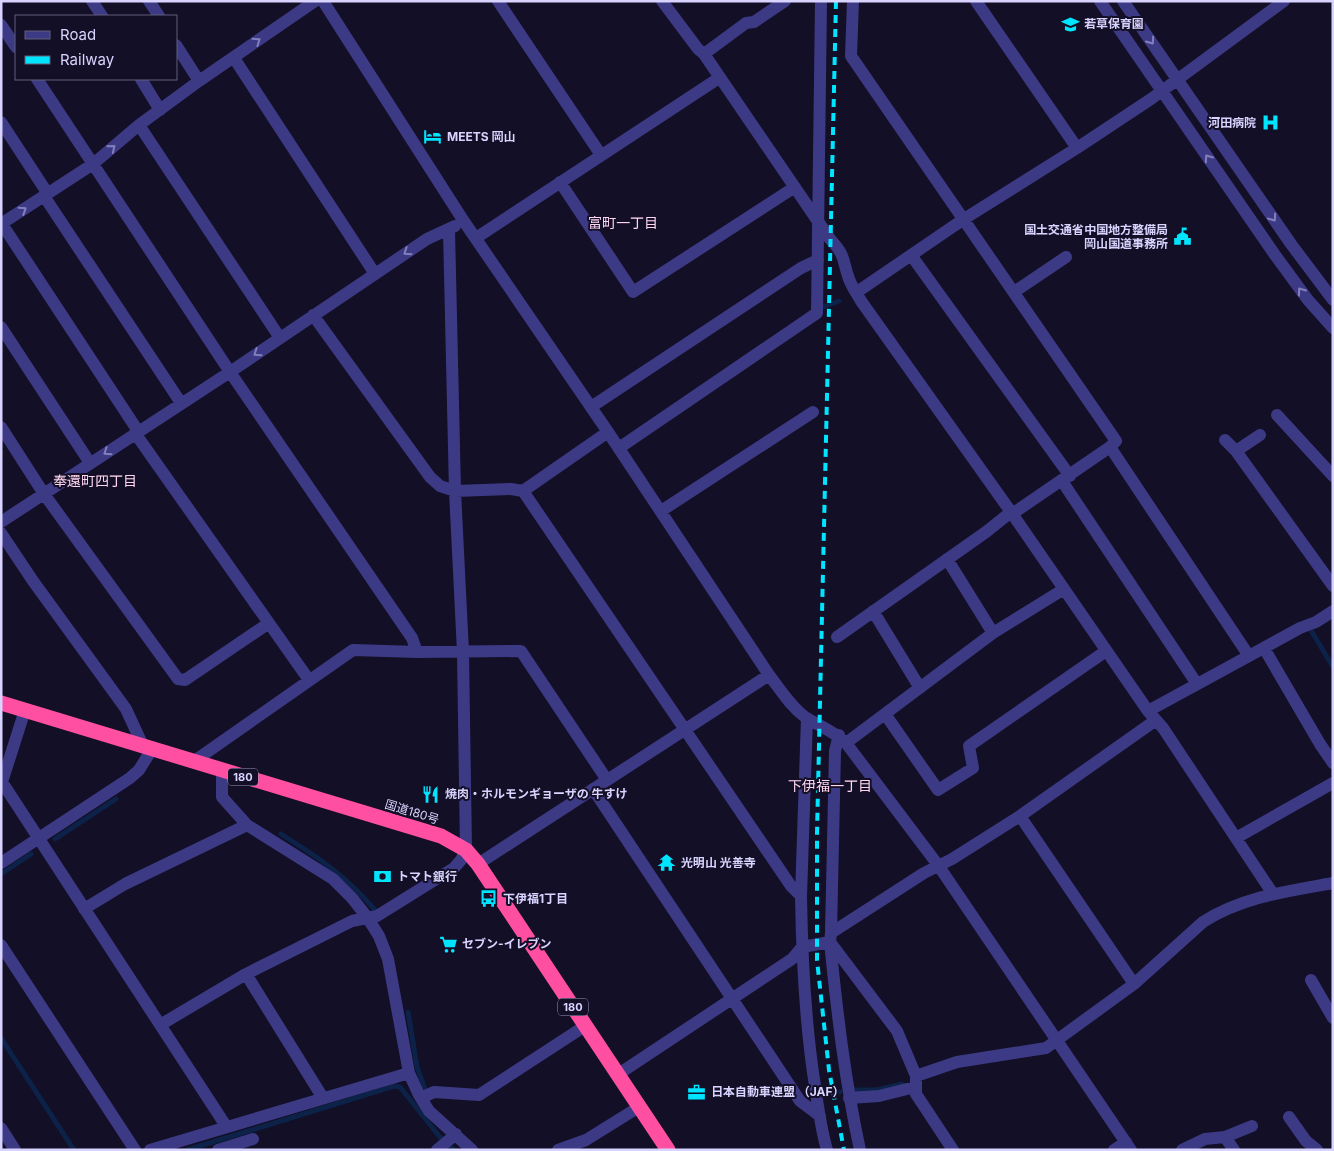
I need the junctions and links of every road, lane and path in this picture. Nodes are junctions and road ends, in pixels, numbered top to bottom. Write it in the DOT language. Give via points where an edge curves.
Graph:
graph roads {
  1 [pos="92,1"];
  2 [pos="149,1"];
  3 [pos="316,1"];
  4 [pos="323,1"];
  5 [pos="498,1"];
  6 [pos="662,1"];
  7 [pos="785,1"];
  8 [pos="821,1"];
  9 [pos="853,1"];
  10 [pos="976,1"];
  11 [pos="1100,1"];
  12 [pos="1123,1"];
  13 [pos="1284,1"];
  14 [pos="101,15"];
  15 [pos="157,15"];
  16 [pos="1,25"];
  17 [pos="15,46"];
  18 [pos="178,48"];
  19 [pos="704,54"];
  20 [pos="234,58"];
  21 [pos="719,78"];
  22 [pos="1177,79"];
  23 [pos="38,80"];
  24 [pos="142,80"];
  25 [pos="199,81"];
  26 [pos="1161,91"];
  27 [pos="160,110"];
  28 [pos="1,122"];
  29 [pos="1207,122"];
  30 [pos="139,125"];
  31 [pos="1191,134"];
  32 [pos="1077,148"];
  33 [pos="601,155"];
  34 [pos="93,164"];
  35 [pos="560,182"];
  36 [pos="794,187"];
  37 [pos="46,195"];
  38 [pos="1260,198"];
  39 [pos="1244,210"];
  40 [pos="964,219"];
  41 [pos="463,220"];
  42 [pos="818,222"];
  43 [pos="2,224"];
  44 [pos="449,230"];
  45 [pos="476,238"];
  46 [pos="1291,244"];
  47 [pos="911,255"];
  48 [pos="1275,255"];
  49 [pos="1066,257"];
  50 [pos="818,260"];
  51 [pos="375,274"];
  52 [pos="856,292"];
  53 [pos="1014,292"];
  54 [pos="1333,300"];
  55 [pos="313,315"];
  56 [pos="1,327"];
  57 [pos="1333,328"];
  58 [pos="280,338"];
  59 [pos="230,372"];
  60 [pos="181,403"];
  61 [pos="591,406"];
  62 [pos="814,412"];
  63 [pos="1277,415"];
  64 [pos="1,427"];
  65 [pos="137,432"];
  66 [pos="608,432"];
  67 [pos="1260,435"];
  68 [pos="1225,440"];
  69 [pos="1110,447"];
  70 [pos="619,448"];
  71 [pos="1236,451"];
  72 [pos="90,463"];
  73 [pos="1333,476"];
  74 [pos="1066,478"];
  75 [pos="455,491"];
  76 [pos="523,491"];
  77 [pos="44,494"];
  78 [pos="661,511"];
  79 [pos="1012,513"];
  80 [pos="1,522"];
  81 [pos="1,533"];
  82 [pos="947,559"];
  83 [pos="1333,586"];
  84 [pos="1064,589"];
  85 [pos="873,611"];
  86 [pos="1333,611"];
  87 [pos="268,623"];
  88 [pos="994,633"];
  89 [pos="837,637"];
  90 [pos="1264,648"];
  91 [pos="1106,651"];
  92 [pos="417,652"];
  93 [pos="463,652"];
  94 [pos="1248,656"];
  95 [pos="769,674"];
  96 [pos="309,680"];
  97 [pos="1197,684"];
  98 [pos="920,688"];
  99 [pos="1,703"];
  100 [pos="25,710"];
  101 [pos="885,714"];
  102 [pos="1152,716"];
  103 [pos="807,718"];
  104 [pos="685,729"];
  105 [pos="842,739"];
  106 [pos="147,748"];
  107 [pos="193,762"];
  108 [pos="1333,762"];
  109 [pos="222,771"];
  110 [pos="607,780"];
  111 [pos="1333,782"];
  112 [pos="593,789"];
  113 [pos="1020,816"];
  114 [pos="247,825"];
  115 [pos="39,838"];
  116 [pos="1236,838"];
  117 [pos="466,850"];
  118 [pos="1,863"];
  119 [pos="478,864"];
  120 [pos="938,865"];
  121 [pos="1333,883"];
  122 [pos="1273,894"];
  123 [pos="801,896"];
  124 [pos="84,909"];
  125 [pos="367,917"];
  126 [pos="831,938"];
  127 [pos="1,945"];
  128 [pos="802,947"];
  129 [pos="246,974"];
  130 [pos="1312,980"];
  131 [pos="1134,984"];
  132 [pos="731,999"];
  133 [pos="1333,1018"];
  134 [pos="160,1025"];
  135 [pos="585,1026"];
  136 [pos="1057,1040"];
  137 [pos="409,1073"];
  138 [pos="618,1074"];
  139 [pos="915,1082"];
  140 [pos="418,1094"];
  141 [pos="323,1098"];
  142 [pos="849,1098"];
  143 [pos="640,1107"];
  144 [pos="820,1116"];
  145 [pos="1289,1117"];
  146 [pos="226,1126"];
  147 [pos="1252,1126"];
  148 [pos="1,1128"];
  149 [pos="1225,1137"];
  150 [pos="253,1139"];
  151 [pos="217,1142"];
  152 [pos="446,1143"];
  153 [pos="1128,1146"];
  154 [pos="15,1150"];
  155 [pos="136,1150"];
  156 [pos="150,1150"];
  157 [pos="472,1150"];
  158 [pos="558,1150"];
  159 [pos="668,1150"];
  160 [pos="827,1150"];
  161 [pos="860,1150"];
  162 [pos="953,1150"];
  163 [pos="1114,1150"];
  164 [pos="1182,1150"];
  165 [pos="1234,1150"];
  166 [pos="1317,1150"];
  1 -- 14 [label="street"];
  2 -- 15 [label="street"];
  20 -- 3 [label="street, one-way"];
  4 -- 41 [label="street"];
  5 -- 33 [label="street"];
  6 -- 19 [label="street"];
  7 -- 19 [label="street" via="754,22 746,23"];
  8 -- 42 [label="street"];
  9 -- 40 [label="street" via="851,56"];
  10 -- 32 [label="street"];
  11 -- 26 [label="street"];
  12 -- 22 [label="street, one-way"];
  13 -- 22 [label="street"];
  16 -- 17 [label="street"];
  18 -- 25 [label="street"];
  19 -- 21 [label="street"];
  20 -- 25 [label="street"];
  20 -- 51 [label="street"];
  21 -- 33 [label="street"];
  21 -- 36 [label="street"];
  22 -- 26 [label="street"];
  22 -- 29 [label="street"];
  23 -- 34 [label="street"];
  24 -- 27 [label="street"];
  25 -- 27 [label="street"];
  26 -- 31 [label="street"];
  26 -- 32 [label="street"];
  27 -- 30 [label="street"];
  28 -- 37 [label="street"];
  29 -- 31 [label="street"];
  29 -- 38 [label="street"];
  34 -- 30 [label="street, one-way"];
  30 -- 58 [label="street"];
  39 -- 31 [label="street, one-way"];
  32 -- 40 [label="street"];
  33 -- 35 [label="street"];
  34 -- 37 [label="street"];
  34 -- 59 [label="street"];
  35 -- 36 [label="street" via="633,292"];
  35 -- 45 [label="street"];
  36 -- 42 [label="street"];
  43 -- 37 [label="street, one-way"];
  37 -- 60 [label="street"];
  38 -- 39 [label="street"];
  38 -- 46 [label="street, one-way"];
  39 -- 48 [label="street"];
  40 -- 47 [label="street"];
  40 -- 53 [label="street"];
  41 -- 44 [label="street"];
  41 -- 45 [label="street"];
  42 -- 50 [label="street"];
  42 -- 52 [label="street" via="844,257"];
  43 -- 65 [label="street"];
  44 -- 51 [label="street, one-way" via="427,239"];
  44 -- 75 [label="street"];
  45 -- 61 [label="street"];
  46 -- 48 [label="street"];
  46 -- 54 [label="street"];
  47 -- 52 [label="street"];
  47 -- 74 [label="street"];
  57 -- 48 [label="street, one-way"];
  49 -- 53 [label="street"];
  50 -- 61 [label="street"];
  50 -- 70 [label="street" via="817,313"];
  51 -- 55 [label="street"];
  52 -- 79 [label="street"];
  53 -- 69 [label="street" via="1116,441"];
  55 -- 58 [label="street"];
  55 -- 75 [label="street" via="430,477 440,486"];
  56 -- 72 [label="street"];
  58 -- 59 [label="street, one-way"];
  59 -- 60 [label="street"];
  59 -- 92 [label="street" via="412,638"];
  60 -- 65 [label="street"];
  61 -- 66 [label="street"];
  62 -- 78 [label="street"];
  63 -- 73 [label="street"];
  64 -- 77 [label="street"];
  65 -- 72 [label="street, one-way"];
  65 -- 87 [label="street"];
  66 -- 70 [label="street"];
  66 -- 76 [label="street"];
  67 -- 71 [label="street"];
  68 -- 71 [label="street"];
  69 -- 74 [label="street"];
  69 -- 94 [label="street"];
  70 -- 78 [label="street"];
  71 -- 83 [label="street"];
  72 -- 77 [label="street"];
  74 -- 79 [label="street"];
  74 -- 97 [label="street"];
  75 -- 76 [label="street"];
  75 -- 93 [label="street"];
  76 -- 104 [label="street"];
  77 -- 80 [label="street"];
  77 -- 87 [label="street" via="178,679 186,680"];
  78 -- 95 [label="street"];
  79 -- 82 [label="street"];
  79 -- 84 [label="street"];
  81 -- 106 [label="street" via="126,709"];
  82 -- 85 [label="street"];
  82 -- 88 [label="street"];
  84 -- 88 [label="street"];
  84 -- 91 [label="street"];
  85 -- 89 [label="street"];
  85 -- 98 [label="street"];
  86 -- 90 [label="street"];
  87 -- 96 [label="street"];
  88 -- 98 [label="street"];
  90 -- 94 [label="street"];
  90 -- 108 [label="street"];
  91 -- 101 [label="street" via="968,746 973,768 938,790"];
  91 -- 102 [label="street"];
  92 -- 93 [label="street"];
  92 -- 96 [label="street" via="353,650"];
  93 -- 110 [label="street" via="521,650"];
  93 -- 117 [label="street"];
  94 -- 97 [label="street"];
  95 -- 103 [label="street" via="796,710"];
  95 -- 104 [label="street"];
  96 -- 107 [label="street"];
  97 -- 102 [label="street"];
  98 -- 101 [label="street"];
  99 -- 100 [label="highway, 国道180号 / 180"];
  100 -- 106 [label="highway, 国道180号 / 180"];
  100 -- 115 [label="street" via="2,782"];
  101 -- 105 [label="street"];
  102 -- 113 [label="street"];
  102 -- 116 [label="street"];
  103 -- 105 [label="street"];
  103 -- 123 [label="street"];
  104 -- 110 [label="street"];
  104 -- 123 [label="street" via="790,886"];
  105 -- 120 [label="street"];
  105 -- 126 [label="street" via="836,750"];
  106 -- 107 [label="highway, 国道180号 / 180"];
  106 -- 115 [label="street" via="139,770 130,778"];
  107 -- 109 [label="highway, 国道180号 / 180"];
  109 -- 114 [label="street" via="222,797"];
  109 -- 117 [label="highway, 国道180号 / 180" via="441,836"];
  110 -- 112 [label="street"];
  111 -- 116 [label="street"];
  112 -- 119 [label="street"];
  112 -- 132 [label="street"];
  113 -- 120 [label="street"];
  113 -- 131 [label="street"];
  114 -- 124 [label="street" via="125,884"];
  114 -- 125 [label="street" via="333,879"];
  115 -- 118 [label="street"];
  115 -- 124 [label="street"];
  116 -- 122 [label="street"];
  117 -- 119 [label="highway, 国道180号 / 180"];
  117 -- 125 [label="street" via="454,868 377,916"];
  119 -- 135 [label="highway, 国道180号 / 180"];
  120 -- 126 [label="street"];
  120 -- 136 [label="street"];
  121 -- 122 [label="street"];
  122 -- 131 [label="street" via="1230,907 1203,922"];
  123 -- 128 [label="street"];
  124 -- 134 [label="street"];
  125 -- 129 [label="street" via="352,921"];
  125 -- 137 [label="street" via="388,959"];
  126 -- 128 [label="street"];
  126 -- 139 [label="street" via="897,1031"];
  126 -- 142 [label="street" via="838,1026"];
  127 -- 155 [label="street"];
  128 -- 132 [label="street" via="792,959"];
  128 -- 144 [label="street" via="806,1013"];
  129 -- 134 [label="street"];
  129 -- 141 [label="street"];
  130 -- 133 [label="street"];
  131 -- 136 [label="street"];
  132 -- 138 [label="street"];
  132 -- 144 [label="street" via="800,1102"];
  134 -- 146 [label="street"];
  135 -- 138 [label="highway, 国道180号 / 180"];
  135 -- 140 [label="street" via="479,1095"];
  136 -- 139 [label="street" via="1046,1048 957,1062"];
  136 -- 153 [label="street"];
  137 -- 140 [label="street"];
  137 -- 141 [label="street"];
  138 -- 143 [label="highway, 国道180号 / 180"];
  139 -- 142 [label="street" via="879,1096"];
  139 -- 162 [label="street" via="916,1094"];
  140 -- 152 [label="street"];
  141 -- 146 [label="street"];
  142 -- 161 [label="street"];
  143 -- 158 [label="street" via="586,1140"];
  143 -- 159 [label="highway, 国道180号 / 180"];
  144 -- 160 [label="street"];
  145 -- 166 [label="street" via="1306,1141"];
  146 -- 151 [label="street"];
  147 -- 149 [label="street"];
  148 -- 154 [label="street"];
  149 -- 164 [label="street" via="1205,1139"];
  149 -- 165 [label="street"];
  150 -- 151 [label="street"];
  151 -- 156 [label="street"];
  152 -- 157 [label="street"];
  153 -- 163 [label="street"];
}
